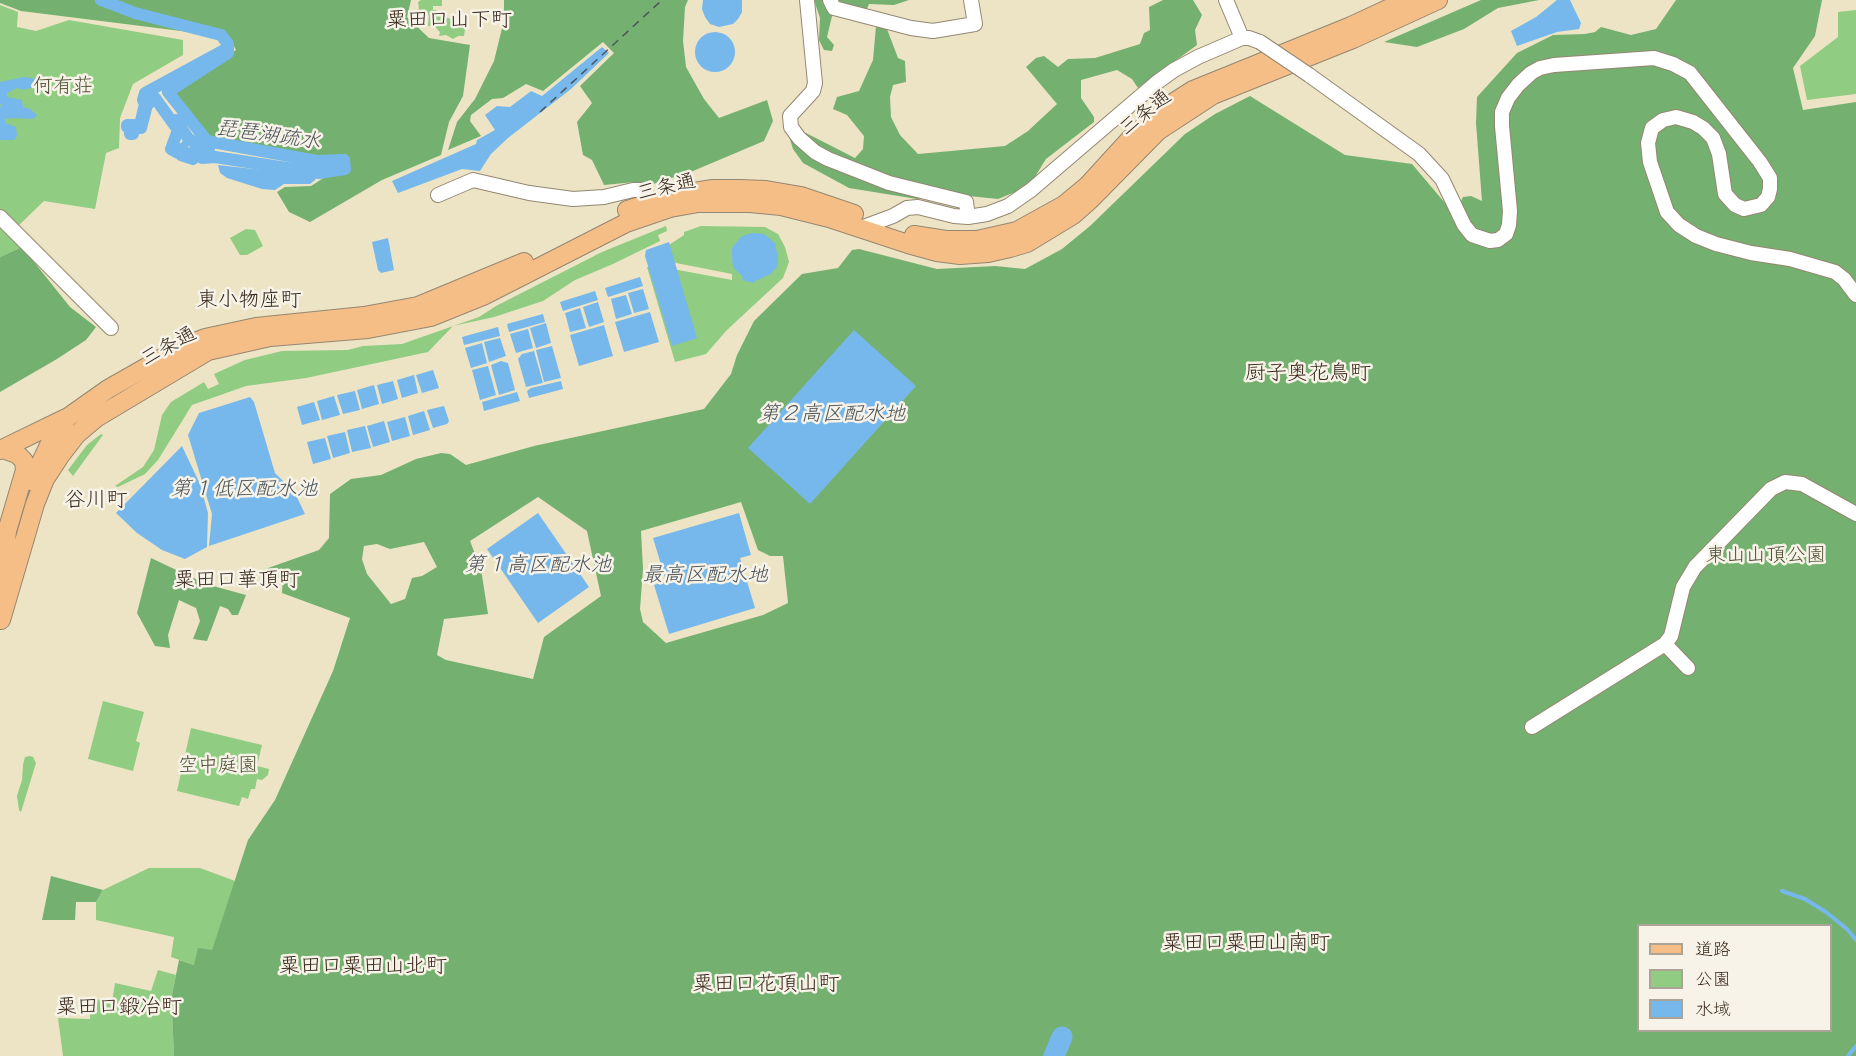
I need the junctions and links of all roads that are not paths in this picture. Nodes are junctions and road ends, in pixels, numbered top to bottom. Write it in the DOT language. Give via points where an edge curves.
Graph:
graph roads {
  1 [pos="807,0"];
  2 [pos="830,0"];
  3 [pos="971,0"];
  4 [pos="1226,0"];
  5 [pos="1407,0"];
  6 [pos="1438,0"];
  7 [pos="1242,38"];
  8 [pos="438,195"];
  9 [pos="650,201"];
  10 [pos="0,217"];
  11 [pos="968,217"];
  12 [pos="876,222"];
  13 [pos="858,229"];
  14 [pos="1856,295"];
  15 [pos="111,328"];
  16 [pos="208,351"];
  17 [pos="108,389"];
  18 [pos="67,418"];
  19 [pos="1,447"];
  20 [pos="1856,514"];
  21 [pos="0,624"];
  22 [pos="1665,644"];
  23 [pos="1688,668"];
  24 [pos="1532,727"];
  1 -- 11 [label="street" via="815,83 813,91 790,116 791,127 799,138 828,159 889,183 966,202"];
  2 -- 3 [label="street" via="834,8 933,31 975,24"];
  4 -- 7 [label="street"];
  5 -- 12 [label="main road, 三条通" via="1193,90 1130,139 1064,205 1017,231 977,240 946,240 918,236"];
  6 -- 13 [label="main road, 三条通" via="1213,95 1158,131 1090,200 1027,243 960,255"];
  7 -- 11 [label="street" via="1165,76 1008,206"];
  7 -- 14 [label="street, bridge" via="1260,42 1419,154 1442,179 1472,235 1490,241 1506,234 1509,225 1502,112 1518,85 1531,73 1554,65 1654,58 1673,64 1690,73 1760,162 1770,178 1770,189 1761,205 1744,209 1735,205 1725,194 1713,138 1693,122 1676,117 1652,128 1648,142 1650,162 1667,212 1679,225 1716,244 1835,272"];
  8 -- 9 [label="street" via="473,180 562,199 641,190"];
  9 -- 12 [label="main road, 三条通" via="713,189 766,190 801,196"];
  9 -- 17 [label="main road, 三条通" via="522,263 418,306 256,327 205,338"];
  10 -- 15 [label="street"];
  11 -- 12 [label="street" via="918,207"];
  12 -- 13 [label="street"];
  13 -- 16 [label="main road, 三条通" via="782,206 732,202 670,208 626,223 483,296 431,317 368,329 270,336"];
  16 -- 18 [label="main road" via="180,359 113,398"];
  16 -- 21 [label="main road, 三条通" via="96,418 60,456 35,504"];
  17 -- 18 [label="main road, 三条通"];
  17 -- 19 [label="main road" via="56,413"];
  18 -- 19 [label="main road"];
  18 -- 21 [label="main road, 三条通" via="42,459 18,517 8,557"];
  19 -- 21 [label="main road" via="17,454 24,461 25,470 4,545"];
  20 -- 22 [label="street" via="1802,484 1785,482 1771,489 1695,567 1683,587 1671,636"];
  22 -- 23 [label="street"];
  22 -- 24 [label="street"];
}
